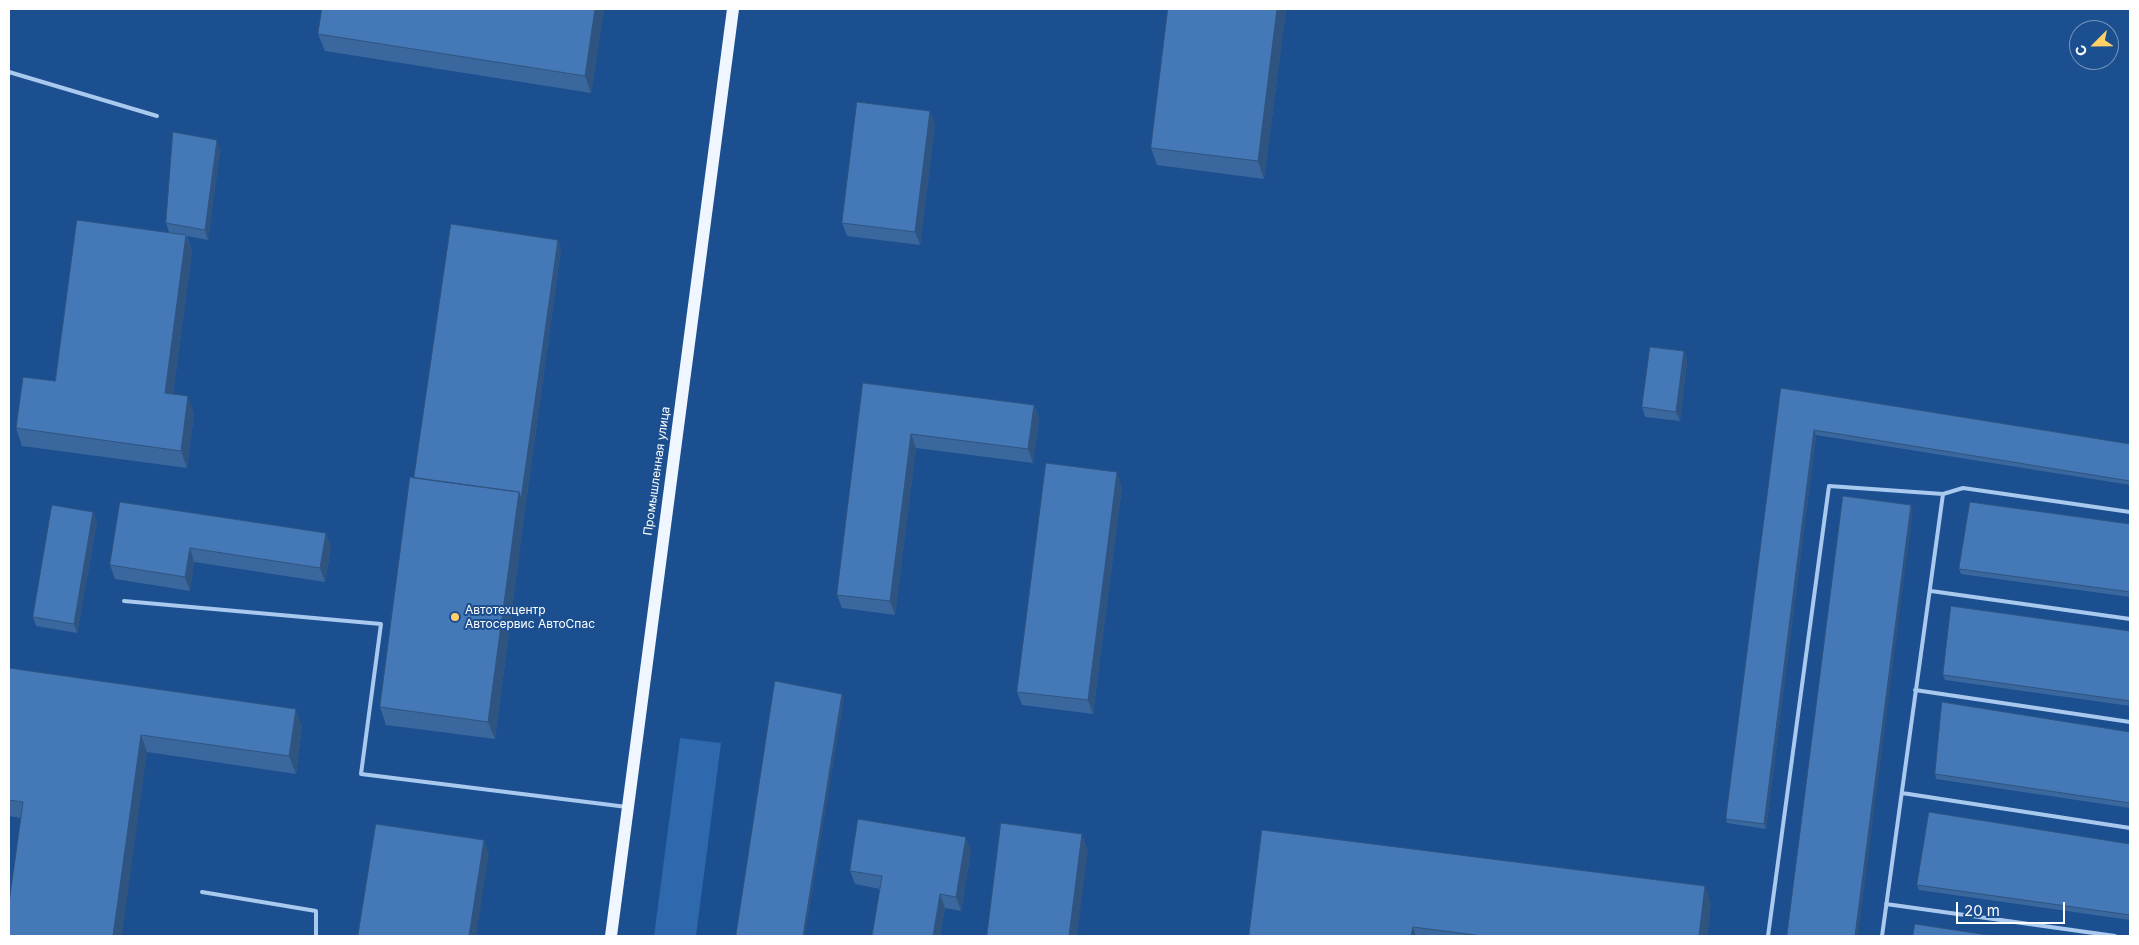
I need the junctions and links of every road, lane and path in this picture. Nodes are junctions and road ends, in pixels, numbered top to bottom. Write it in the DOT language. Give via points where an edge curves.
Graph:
graph roads {
  1 [pos="733,9"];
  2 [pos="9,72"];
  3 [pos="157,116"];
  4 [pos="1943,494"];
  5 [pos="2130,512"];
  6 [pos="1930,592"];
  7 [pos="124,601"];
  8 [pos="2130,620"];
  9 [pos="1915,690"];
  10 [pos="2130,722"];
  11 [pos="1902,793"];
  12 [pos="627,807"];
  13 [pos="2130,828"];
  14 [pos="202,892"];
  15 [pos="1886,904"];
  16 [pos="316,936"];
  17 [pos="611,936"];
  18 [pos="1768,936"];
  19 [pos="1882,936"];
  20 [pos="2115,936"];
  1 -- 12 [label="main road, Промышленная улица"];
  2 -- 3 [label="lane"];
  4 -- 5 [label="lane" via="1963,488"];
  4 -- 6 [label="lane"];
  4 -- 18 [label="lane" via="1829,486"];
  6 -- 8 [label="lane"];
  6 -- 9 [label="lane"];
  7 -- 12 [label="lane" via="382,624 361,774"];
  9 -- 10 [label="lane"];
  9 -- 11 [label="lane"];
  11 -- 13 [label="lane"];
  11 -- 15 [label="lane"];
  12 -- 17 [label="main road, Промышленная улица"];
  14 -- 16 [label="lane" via="316,911"];
  15 -- 19 [label="lane"];
  15 -- 20 [label="lane"];
}
